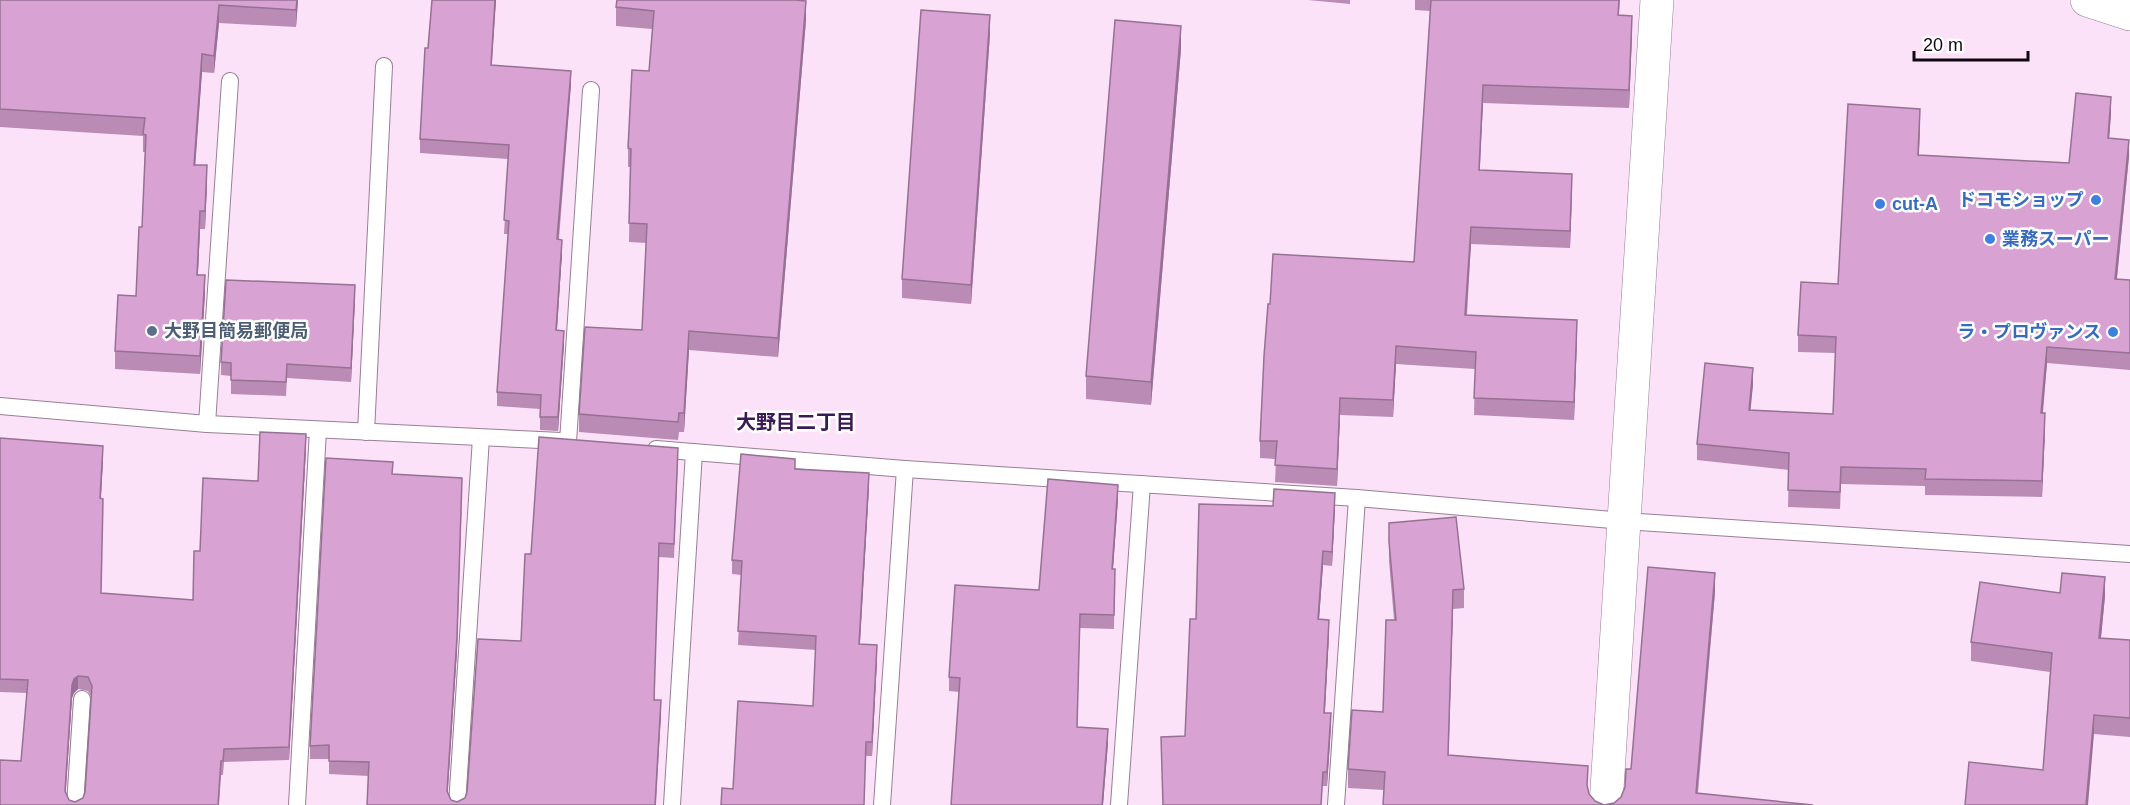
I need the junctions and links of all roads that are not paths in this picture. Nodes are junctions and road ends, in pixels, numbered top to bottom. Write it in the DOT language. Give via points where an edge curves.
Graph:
graph roads {
  1 [pos="1657,0"];
  2 [pos="2086,0"];
  3 [pos="2130,14"];
  4 [pos="384,66"];
  5 [pos="230,81"];
  6 [pos="591,90"];
  7 [pos="0,406"];
  8 [pos="207,424"];
  9 [pos="318,430"];
  10 [pos="366,432"];
  11 [pos="481,438"];
  12 [pos="637,447"];
  13 [pos="694,452"];
  14 [pos="905,469"];
  15 [pos="1142,484"];
  16 [pos="1357,498"];
  17 [pos="1624,521"];
  18 [pos="2130,554"];
  19 [pos="82,699"];
  20 [pos="75,805"];
  21 [pos="297,805"];
  22 [pos="457,805"];
  23 [pos="672,805"];
  24 [pos="882,805"];
  25 [pos="1119,805"];
  26 [pos="1336,805"];
  27 [pos="1606,805"];
  1 -- 17 [label="street"];
  2 -- 3 [label="street"];
  4 -- 10 [label="lane"];
  5 -- 8 [label="lane"];
  6 -- 11 [label="lane" via="574,442"];
  7 -- 8 [label="lane"];
  8 -- 9 [label="lane"];
  9 -- 10 [label="lane"];
  9 -- 21 [label="lane"];
  10 -- 11 [label="lane"];
  11 -- 22 [label="lane"];
  12 -- 13 [label="lane"];
  13 -- 14 [label="lane"];
  13 -- 23 [label="lane"];
  14 -- 15 [label="lane"];
  14 -- 24 [label="lane"];
  15 -- 16 [label="lane"];
  15 -- 25 [label="lane"];
  16 -- 17 [label="lane"];
  16 -- 26 [label="lane"];
  17 -- 18 [label="lane"];
  17 -- 27 [label="street"];
  19 -- 20 [label="lane"];
}
